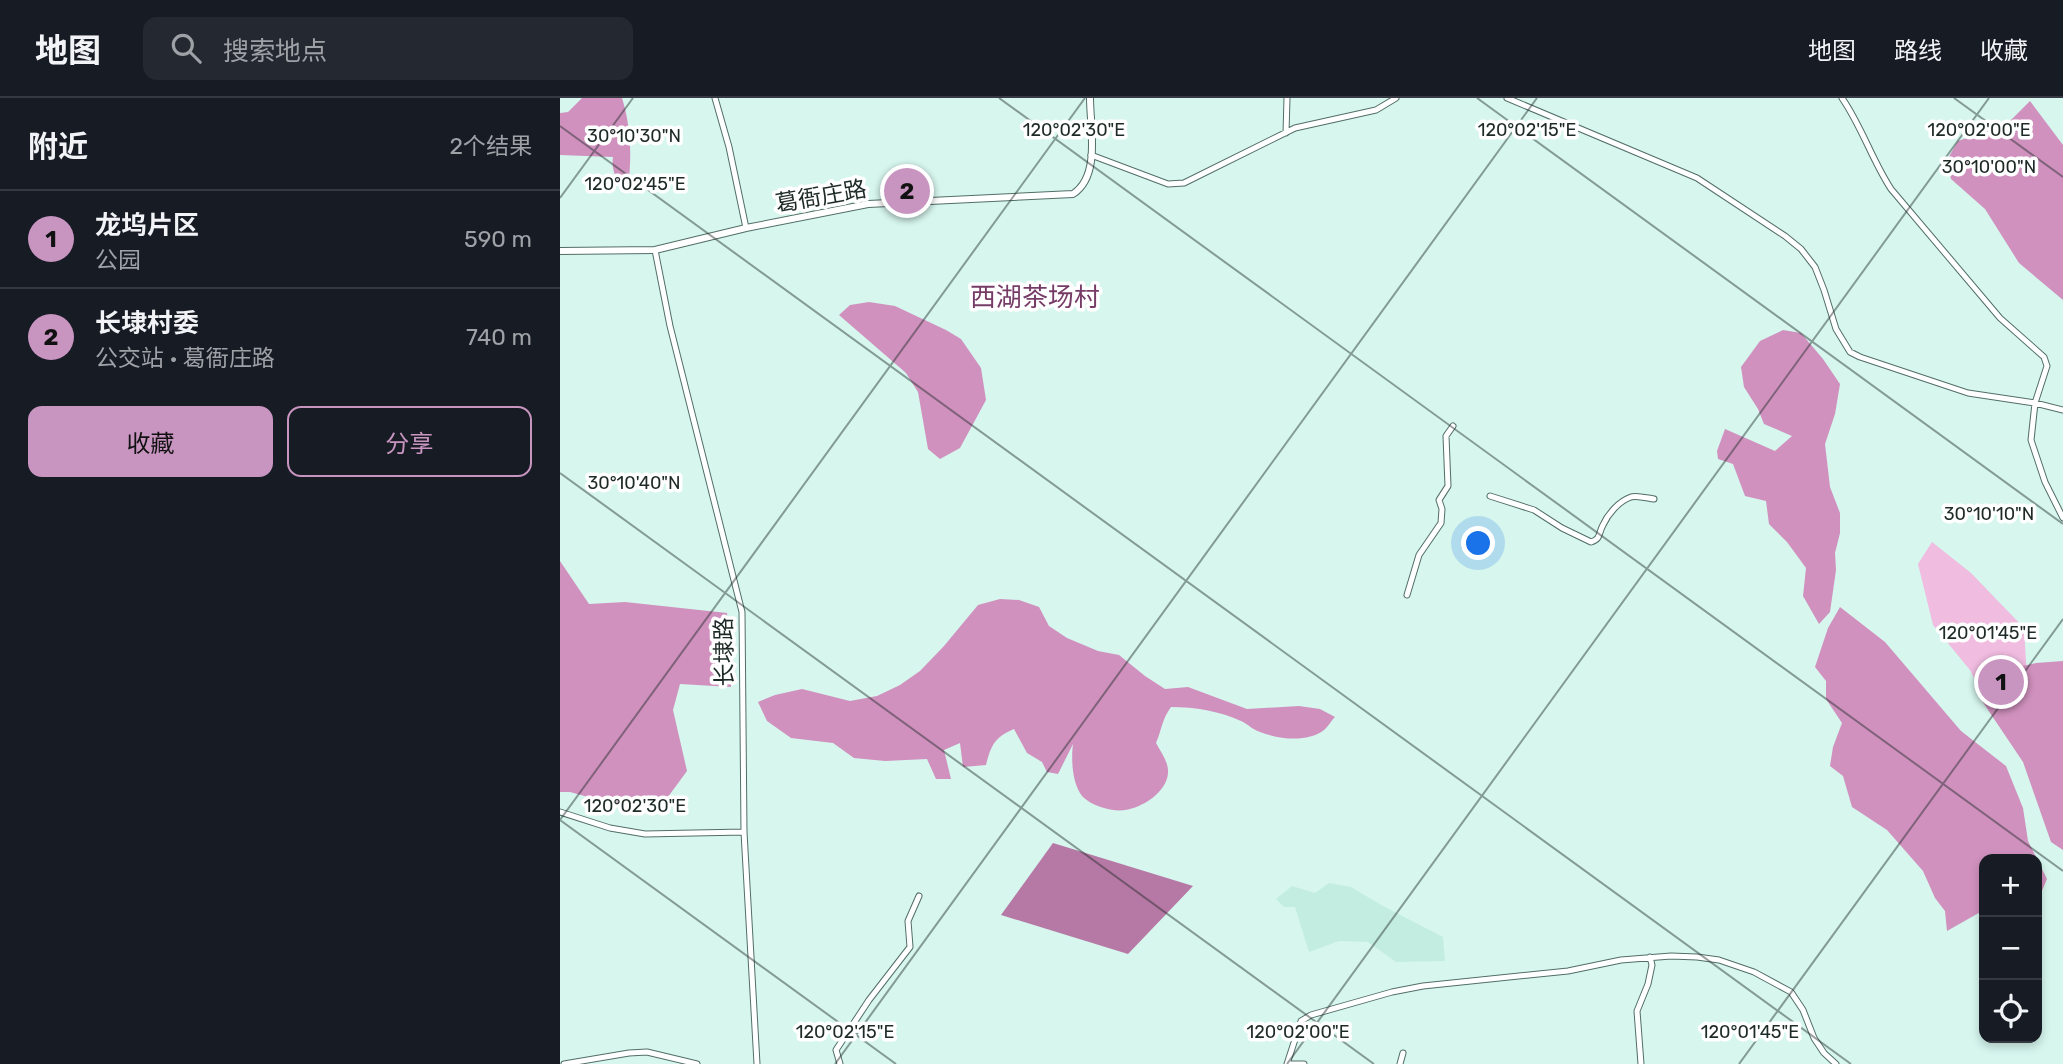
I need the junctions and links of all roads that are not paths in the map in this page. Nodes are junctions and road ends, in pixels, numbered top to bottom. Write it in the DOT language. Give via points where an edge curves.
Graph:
graph roads {
  1 [pos="715,98"];
  2 [pos="1090,98"];
  3 [pos="1287,98"];
  4 [pos="1396,98"];
  5 [pos="1507,98"];
  6 [pos="1842,98"];
  7 [pos="1286,133"];
  8 [pos="1091,155"];
  9 [pos="747,228"];
  10 [pos="655,250"];
  11 [pos="560,251"];
  12 [pos="2035,403"];
  13 [pos="2063,411"];
  14 [pos="1453,426"];
  15 [pos="1490,496"];
  16 [pos="1654,499"];
  17 [pos="2063,519"];
  18 [pos="1407,594"];
  19 [pos="560,812"];
  20 [pos="744,832"];
  21 [pos="919,896"];
  22 [pos="1650,957"];
  23 [pos="1403,1053"];
  24 [pos="564,1064"];
  25 [pos="697,1064"];
  26 [pos="757,1064"];
  27 [pos="840,1064"];
  28 [pos="1287,1064"];
  29 [pos="1304,1064"];
  30 [pos="1400,1064"];
  31 [pos="1641,1064"];
  32 [pos="1836,1064"];
  1 -- 9 [label="street"];
  2 -- 8 [label="street, 葛衙庄路"];
  3 -- 7 [label="street"];
  4 -- 7 [label="street" via="1376,110"];
  5 -- 12 [label="street" via="1697,178 1785,236 1815,267 1836,329 1850,352 1968,393"];
  6 -- 12 [label="street" via="1891,189 2000,317 2044,358 2047,366"];
  7 -- 8 [label="street" via="1184,183 1168,184"];
  8 -- 9 [label="street, 葛衙庄路" via="1087,179 1073,194 868,204"];
  9 -- 10 [label="street, 葛衙庄路"];
  10 -- 11 [label="street, 葛衙庄路"];
  10 -- 20 [label="street, 长埭路" via="742,612"];
  12 -- 13 [label="street"];
  12 -- 17 [label="street" via="2031,440"];
  14 -- 18 [label="street" via="1446,436 1448,486 1439,500 1441,523 1419,555"];
  15 -- 16 [label="street" via="1534,510 1591,542 1600,536 1602,525 1616,507 1631,497"];
  19 -- 20 [label="street" via="645,834"];
  20 -- 26 [label="street, 长埭路"];
  21 -- 27 [label="street" via="908,921 910,947 835,1050"];
  22 -- 28 [label="street" via="1555,973 1423,986 1311,1015 1301,1021"];
  22 -- 31 [label="street" via="1648,984 1637,1011"];
  22 -- 32 [label="street" via="1719,960 1773,981 1797,999 1814,1038"];
  23 -- 30 [label="street"];
  24 -- 25 [label="street" via="647,1052"];
  28 -- 29 [label="street"];
}
